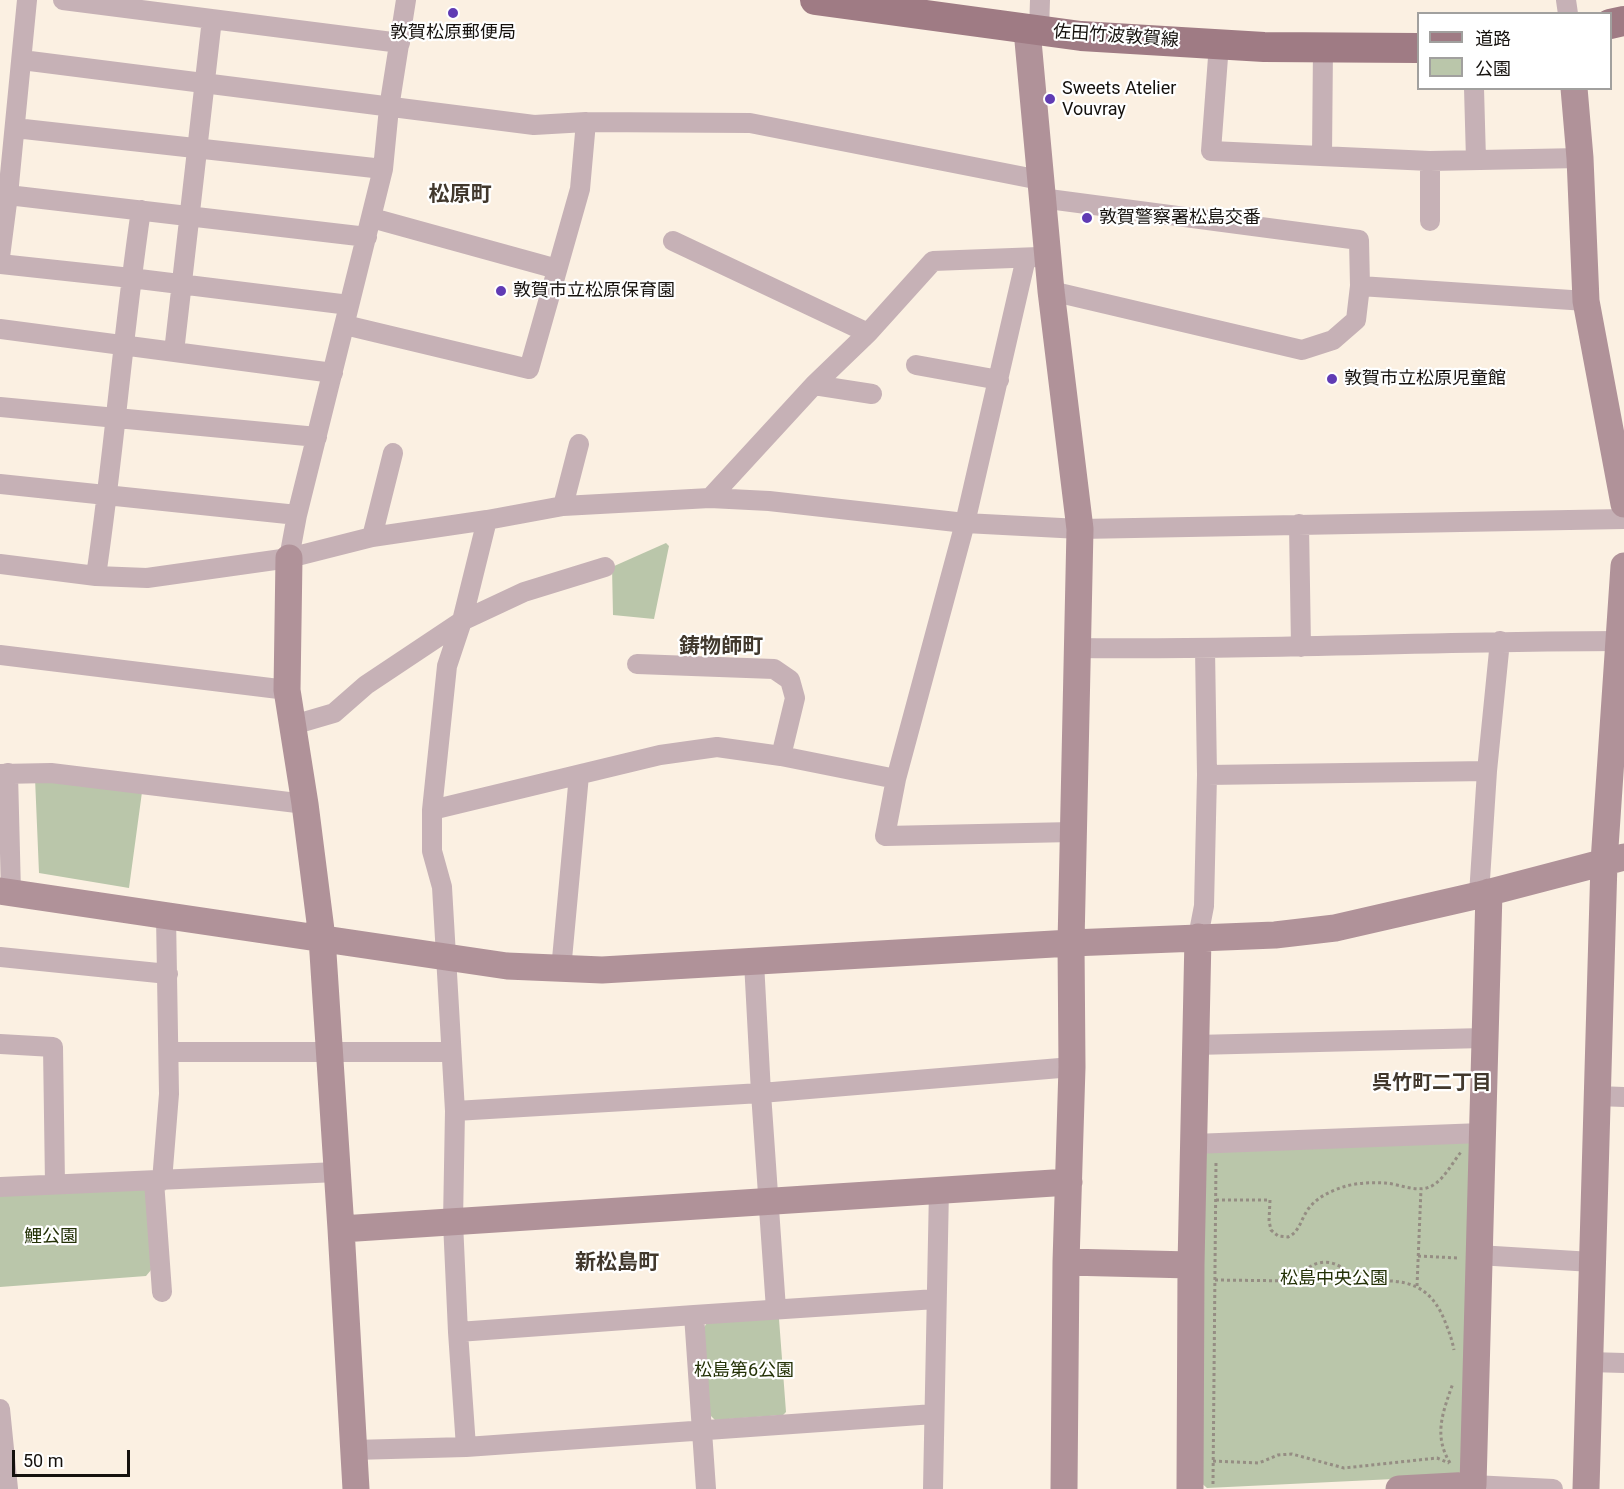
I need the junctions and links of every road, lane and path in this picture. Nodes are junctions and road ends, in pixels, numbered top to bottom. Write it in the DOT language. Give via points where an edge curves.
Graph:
graph roads {
  1 [pos="27,0"];
  2 [pos="63,0"];
  3 [pos="406,0"];
  4 [pos="815,0"];
  5 [pos="1040,0"];
  6 [pos="212,19"];
  7 [pos="1033,30"];
  8 [pos="400,43"];
  9 [pos="1219,44"];
  10 [pos="1323,47"];
  11 [pos="1417,48"];
  12 [pos="22,60"];
  13 [pos="204,84"];
  14 [pos="1474,90"];
  15 [pos="1574,90"];
  16 [pos="389,108"];
  17 [pos="586,122"];
  18 [pos="15,128"];
  19 [pos="196,148"];
  20 [pos="1322,156"];
  21 [pos="1580,158"];
  22 [pos="1476,160"];
  23 [pos="1430,161"];
  24 [pos="383,169"];
  25 [pos="1040,189"];
  26 [pos="9,195"];
  27 [pos="141,210"];
  28 [pos="189,216"];
  29 [pos="1430,221"];
  30 [pos="369,227"];
  31 [pos="673,241"];
  32 [pos="0,257"];
  33 [pos="1037,257"];
  34 [pos="0,264"];
  35 [pos="557,269"];
  36 [pos="131,278"];
  37 [pos="183,284"];
  38 [pos="1360,286"];
  39 [pos="1051,291"];
  40 [pos="1586,301"];
  41 [pos="349,305"];
  42 [pos="345,325"];
  43 [pos="0,329"];
  44 [pos="868,333"];
  45 [pos="124,345"];
  46 [pos="174,352"];
  47 [pos="916,365"];
  48 [pos="333,373"];
  49 [pos="999,380"];
  50 [pos="814,384"];
  51 [pos="872,394"];
  52 [pos="0,407"];
  53 [pos="116,419"];
  54 [pos="317,437"];
  55 [pos="579,444"];
  56 [pos="393,453"];
  57 [pos="0,484"];
  58 [pos="108,496"];
  59 [pos="710,498"];
  60 [pos="1624,504"];
  61 [pos="563,506"];
  62 [pos="297,514"];
  63 [pos="1624,519"];
  64 [pos="487,520"];
  65 [pos="965,523"];
  66 [pos="1299,524"];
  67 [pos="1080,529"];
  68 [pos="372,537"];
  69 [pos="289,558"];
  70 [pos="0,564"];
  71 [pos="1624,566"];
  72 [pos="605,567"];
  73 [pos="96,576"];
  74 [pos="462,621"];
  75 [pos="1500,641"];
  76 [pos="1620,641"];
  77 [pos="1301,647"];
  78 [pos="1076,648"];
  79 [pos="1205,649"];
  80 [pos="0,655"];
  81 [pos="637,664"];
  82 [pos="287,690"];
  83 [pos="293,725"];
  84 [pos="781,756"];
  85 [pos="1487,771"];
  86 [pos="4,773"];
  87 [pos="579,775"];
  88 [pos="1207,775"];
  89 [pos="896,779"];
  90 [pos="305,804"];
  91 [pos="432,810"];
  92 [pos="1073,832"];
  93 [pos="1614,860"];
  94 [pos="6,892"];
  95 [pos="1484,893"];
  96 [pos="166,916"];
  97 [pos="1198,937"];
  98 [pos="322,938"];
  99 [pos="1071,943"];
  100 [pos="446,956"];
  101 [pos="0,957"];
  102 [pos="754,962"];
  103 [pos="561,970"];
  104 [pos="168,974"];
  105 [pos="1484,1038"];
  106 [pos="0,1044"];
  107 [pos="1195,1045"];
  108 [pos="329,1051"];
  109 [pos="170,1052"];
  110 [pos="451,1052"];
  111 [pos="1072,1067"];
  112 [pos="761,1093"];
  113 [pos="1597,1096"];
  114 [pos="1624,1098"];
  115 [pos="455,1111"];
  116 [pos="1472,1142"];
  117 [pos="1193,1144"];
  118 [pos="1216,1160"];
  119 [pos="337,1172"];
  120 [pos="158,1181"];
  121 [pos="1069,1182"];
  122 [pos="56,1184"];
  123 [pos="0,1186"];
  124 [pos="939,1189"];
  125 [pos="1421,1189"];
  126 [pos="1216,1200"];
  127 [pos="770,1202"];
  128 [pos="453,1222"];
  129 [pos="341,1229"];
  130 [pos="1418,1256"];
  131 [pos="1468,1257"];
  132 [pos="1066,1262"];
  133 [pos="1592,1262"];
  134 [pos="1191,1265"];
  135 [pos="1215,1280"];
  136 [pos="1417,1286"];
  137 [pos="162,1292"];
  138 [pos="936,1299"];
  139 [pos="776,1309"];
  140 [pos="694,1315"];
  141 [pos="458,1332"];
  142 [pos="1456,1357"];
  143 [pos="1589,1362"];
  144 [pos="1624,1363"];
  145 [pos="1454,1381"];
  146 [pos="0,1409"];
  147 [pos="934,1414"];
  148 [pos="702,1429"];
  149 [pos="466,1447"];
  150 [pos="353,1450"];
  151 [pos="1213,1461"];
  152 [pos="1450,1463"];
  153 [pos="1464,1476"];
  154 [pos="5,1481"];
  155 [pos="356,1489"];
  156 [pos="706,1489"];
  157 [pos="933,1489"];
  158 [pos="1064,1489"];
  159 [pos="1201,1489"];
  160 [pos="1398,1489"];
  161 [pos="1553,1489"];
  162 [pos="1586,1489"];
  1 -- 12 [label="street"];
  2 -- 6 [label="street"];
  3 -- 8 [label="street"];
  4 -- 7 [label="main road, 佐田竹波敦賀線"];
  5 -- 7 [label="street"];
  6 -- 8 [label="street"];
  6 -- 13 [label="street"];
  7 -- 9 [label="main road, 佐田竹波敦賀線"];
  7 -- 25 [label="street"];
  8 -- 16 [label="street"];
  9 -- 10 [label="main road, 佐田竹波敦賀線"];
  9 -- 20 [label="street" via="1211,151"];
  10 -- 11 [label="main road, 佐田竹波敦賀線"];
  10 -- 20 [label="street"];
  12 -- 13 [label="street"];
  12 -- 18 [label="street"];
  13 -- 16 [label="street"];
  13 -- 19 [label="street"];
  14 -- 22 [label="street"];
  15 -- 21 [label="street"];
  16 -- 17 [label="street" via="534,125"];
  16 -- 24 [label="street"];
  17 -- 25 [label="street" via="750,123"];
  17 -- 35 [label="street" via="580,189"];
  18 -- 19 [label="street"];
  18 -- 26 [label="street"];
  19 -- 24 [label="street"];
  19 -- 28 [label="street"];
  20 -- 23 [label="street"];
  21 -- 22 [label="street"];
  21 -- 40 [label="street"];
  22 -- 23 [label="street"];
  23 -- 29 [label="street"];
  24 -- 30 [label="street"];
  25 -- 33 [label="street"];
  25 -- 38 [label="street" via="1359,240"];
  26 -- 27 [label="street"];
  26 -- 32 [label="street"];
  27 -- 28 [label="street"];
  27 -- 36 [label="street"];
  28 -- 30 [label="street"];
  28 -- 37 [label="street"];
  30 -- 35 [label="street"];
  30 -- 41 [label="street"];
  31 -- 44 [label="street"];
  33 -- 39 [label="street"];
  33 -- 44 [label="street" via="933,261"];
  33 -- 49 [label="street"];
  34 -- 36 [label="street"];
  35 -- 42 [label="street" via="529,369"];
  36 -- 37 [label="street"];
  36 -- 45 [label="street"];
  37 -- 41 [label="street"];
  37 -- 46 [label="street"];
  38 -- 39 [label="street" via="1356,320 1333,340 1302,351"];
  38 -- 40 [label="street"];
  39 -- 67 [label="street"];
  40 -- 60 [label="street"];
  41 -- 42 [label="street"];
  42 -- 48 [label="street"];
  43 -- 45 [label="street"];
  44 -- 50 [label="street"];
  45 -- 46 [label="street"];
  45 -- 53 [label="street"];
  46 -- 48 [label="street"];
  47 -- 49 [label="street"];
  48 -- 54 [label="street"];
  49 -- 65 [label="street"];
  50 -- 51 [label="street"];
  50 -- 59 [label="street"];
  52 -- 53 [label="street"];
  53 -- 54 [label="street"];
  53 -- 58 [label="street"];
  54 -- 62 [label="street"];
  55 -- 61 [label="street"];
  56 -- 68 [label="street"];
  57 -- 58 [label="street"];
  58 -- 62 [label="street"];
  58 -- 73 [label="street"];
  59 -- 61 [label="street"];
  59 -- 65 [label="street"];
  61 -- 64 [label="street"];
  62 -- 69 [label="street"];
  63 -- 66 [label="street"];
  64 -- 68 [label="street"];
  64 -- 74 [label="street"];
  65 -- 67 [label="street"];
  65 -- 89 [label="street"];
  66 -- 67 [label="street"];
  66 -- 77 [label="street"];
  67 -- 78 [label="street"];
  68 -- 69 [label="street"];
  69 -- 73 [label="street" via="147,578"];
  69 -- 82 [label="street"];
  70 -- 73 [label="street"];
  71 -- 76 [label="street"];
  72 -- 74 [label="street" via="524,592"];
  74 -- 83 [label="street" via="366,685 334,713"];
  74 -- 91 [label="street" via="447,666"];
  75 -- 76 [label="street"];
  75 -- 77 [label="street"];
  75 -- 85 [label="street"];
  76 -- 93 [label="street"];
  77 -- 79 [label="street"];
  78 -- 79 [label="street"];
  78 -- 92 [label="street"];
  79 -- 88 [label="street"];
  80 -- 82 [label="street"];
  81 -- 84 [label="street" via="774,669 790,680 795,698"];
  82 -- 83 [label="street"];
  83 -- 90 [label="street"];
  84 -- 87 [label="street" via="717,747 660,755"];
  84 -- 89 [label="street"];
  85 -- 88 [label="street"];
  85 -- 95 [label="street"];
  86 -- 90 [label="street" via="51,773"];
  86 -- 94 [label="street"];
  87 -- 91 [label="street"];
  87 -- 103 [label="street"];
  88 -- 97 [label="street" via="1204,906"];
  89 -- 92 [label="street" via="885,836"];
  90 -- 98 [label="street"];
  91 -- 100 [label="street" via="432,851 442,887"];
  92 -- 99 [label="street"];
  93 -- 95 [label="street"];
  93 -- 113 [label="street"];
  94 -- 96 [label="street"];
  95 -- 97 [label="street" via="1335,928 1275,935"];
  95 -- 105 [label="street"];
  96 -- 98 [label="street"];
  96 -- 104 [label="street"];
  97 -- 99 [label="street"];
  97 -- 107 [label="street"];
  98 -- 100 [label="street"];
  98 -- 108 [label="street"];
  99 -- 102 [label="street"];
  99 -- 111 [label="street"];
  100 -- 103 [label="street"];
  100 -- 110 [label="street"];
  101 -- 104 [label="street"];
  102 -- 103 [label="street"];
  102 -- 112 [label="street"];
  104 -- 109 [label="street"];
  105 -- 107 [label="street"];
  105 -- 116 [label="street"];
  106 -- 122 [label="street" via="54,1047"];
  107 -- 117 [label="street"];
  108 -- 109 [label="street"];
  108 -- 110 [label="street"];
  108 -- 119 [label="street"];
  109 -- 120 [label="street"];
  110 -- 115 [label="street"];
  111 -- 112 [label="street"];
  111 -- 121 [label="street"];
  112 -- 115 [label="street"];
  112 -- 127 [label="street"];
  113 -- 114 [label="street"];
  113 -- 133 [label="street"];
  115 -- 128 [label="street"];
  116 -- 117 [label="street"];
  116 -- 125 [label="path" via="1434,1185"];
  116 -- 131 [label="street"];
  117 -- 134 [label="street"];
  118 -- 126 [label="path"];
  119 -- 120 [label="street"];
  119 -- 129 [label="street"];
  120 -- 122 [label="street"];
  120 -- 137 [label="street"];
  121 -- 124 [label="street"];
  121 -- 132 [label="street"];
  122 -- 123 [label="street"];
  124 -- 127 [label="street"];
  124 -- 138 [label="street"];
  125 -- 126 [label="path" via="1384,1183 1339,1188 1318,1198 1295,1233 1288,1237 1278,1236 1269,1227 1270,1200"];
  125 -- 130 [label="path"];
  126 -- 135 [label="path"];
  127 -- 128 [label="street"];
  127 -- 139 [label="street"];
  128 -- 129 [label="street"];
  128 -- 141 [label="street"];
  129 -- 150 [label="street"];
  130 -- 131 [label="path"];
  130 -- 136 [label="path"];
  131 -- 133 [label="street"];
  131 -- 153 [label="street"];
  132 -- 134 [label="street"];
  132 -- 158 [label="street"];
  133 -- 143 [label="street"];
  134 -- 159 [label="street"];
  135 -- 136 [label="path" via="1301,1281 1309,1267 1329,1262 1342,1266 1351,1281"];
  135 -- 151 [label="path"];
  136 -- 142 [label="path" via="1440,1310"];
  138 -- 139 [label="street"];
  138 -- 147 [label="street"];
  139 -- 140 [label="street"];
  140 -- 141 [label="street"];
  140 -- 148 [label="street"];
  141 -- 149 [label="street"];
  143 -- 144 [label="street"];
  143 -- 162 [label="street"];
  145 -- 152 [label="path" via="1441,1421 1442,1445"];
  146 -- 154 [label="street"];
  147 -- 148 [label="street"];
  147 -- 157 [label="street"];
  148 -- 149 [label="street"];
  148 -- 156 [label="street"];
  149 -- 150 [label="street"];
  150 -- 155 [label="street"];
  151 -- 152 [label="path" via="1259,1463 1292,1454 1344,1468 1437,1458"];
  151 -- 159 [label="path"];
  152 -- 153 [label="path"];
  153 -- 160 [label="street"];
  153 -- 161 [label="street"];
}
